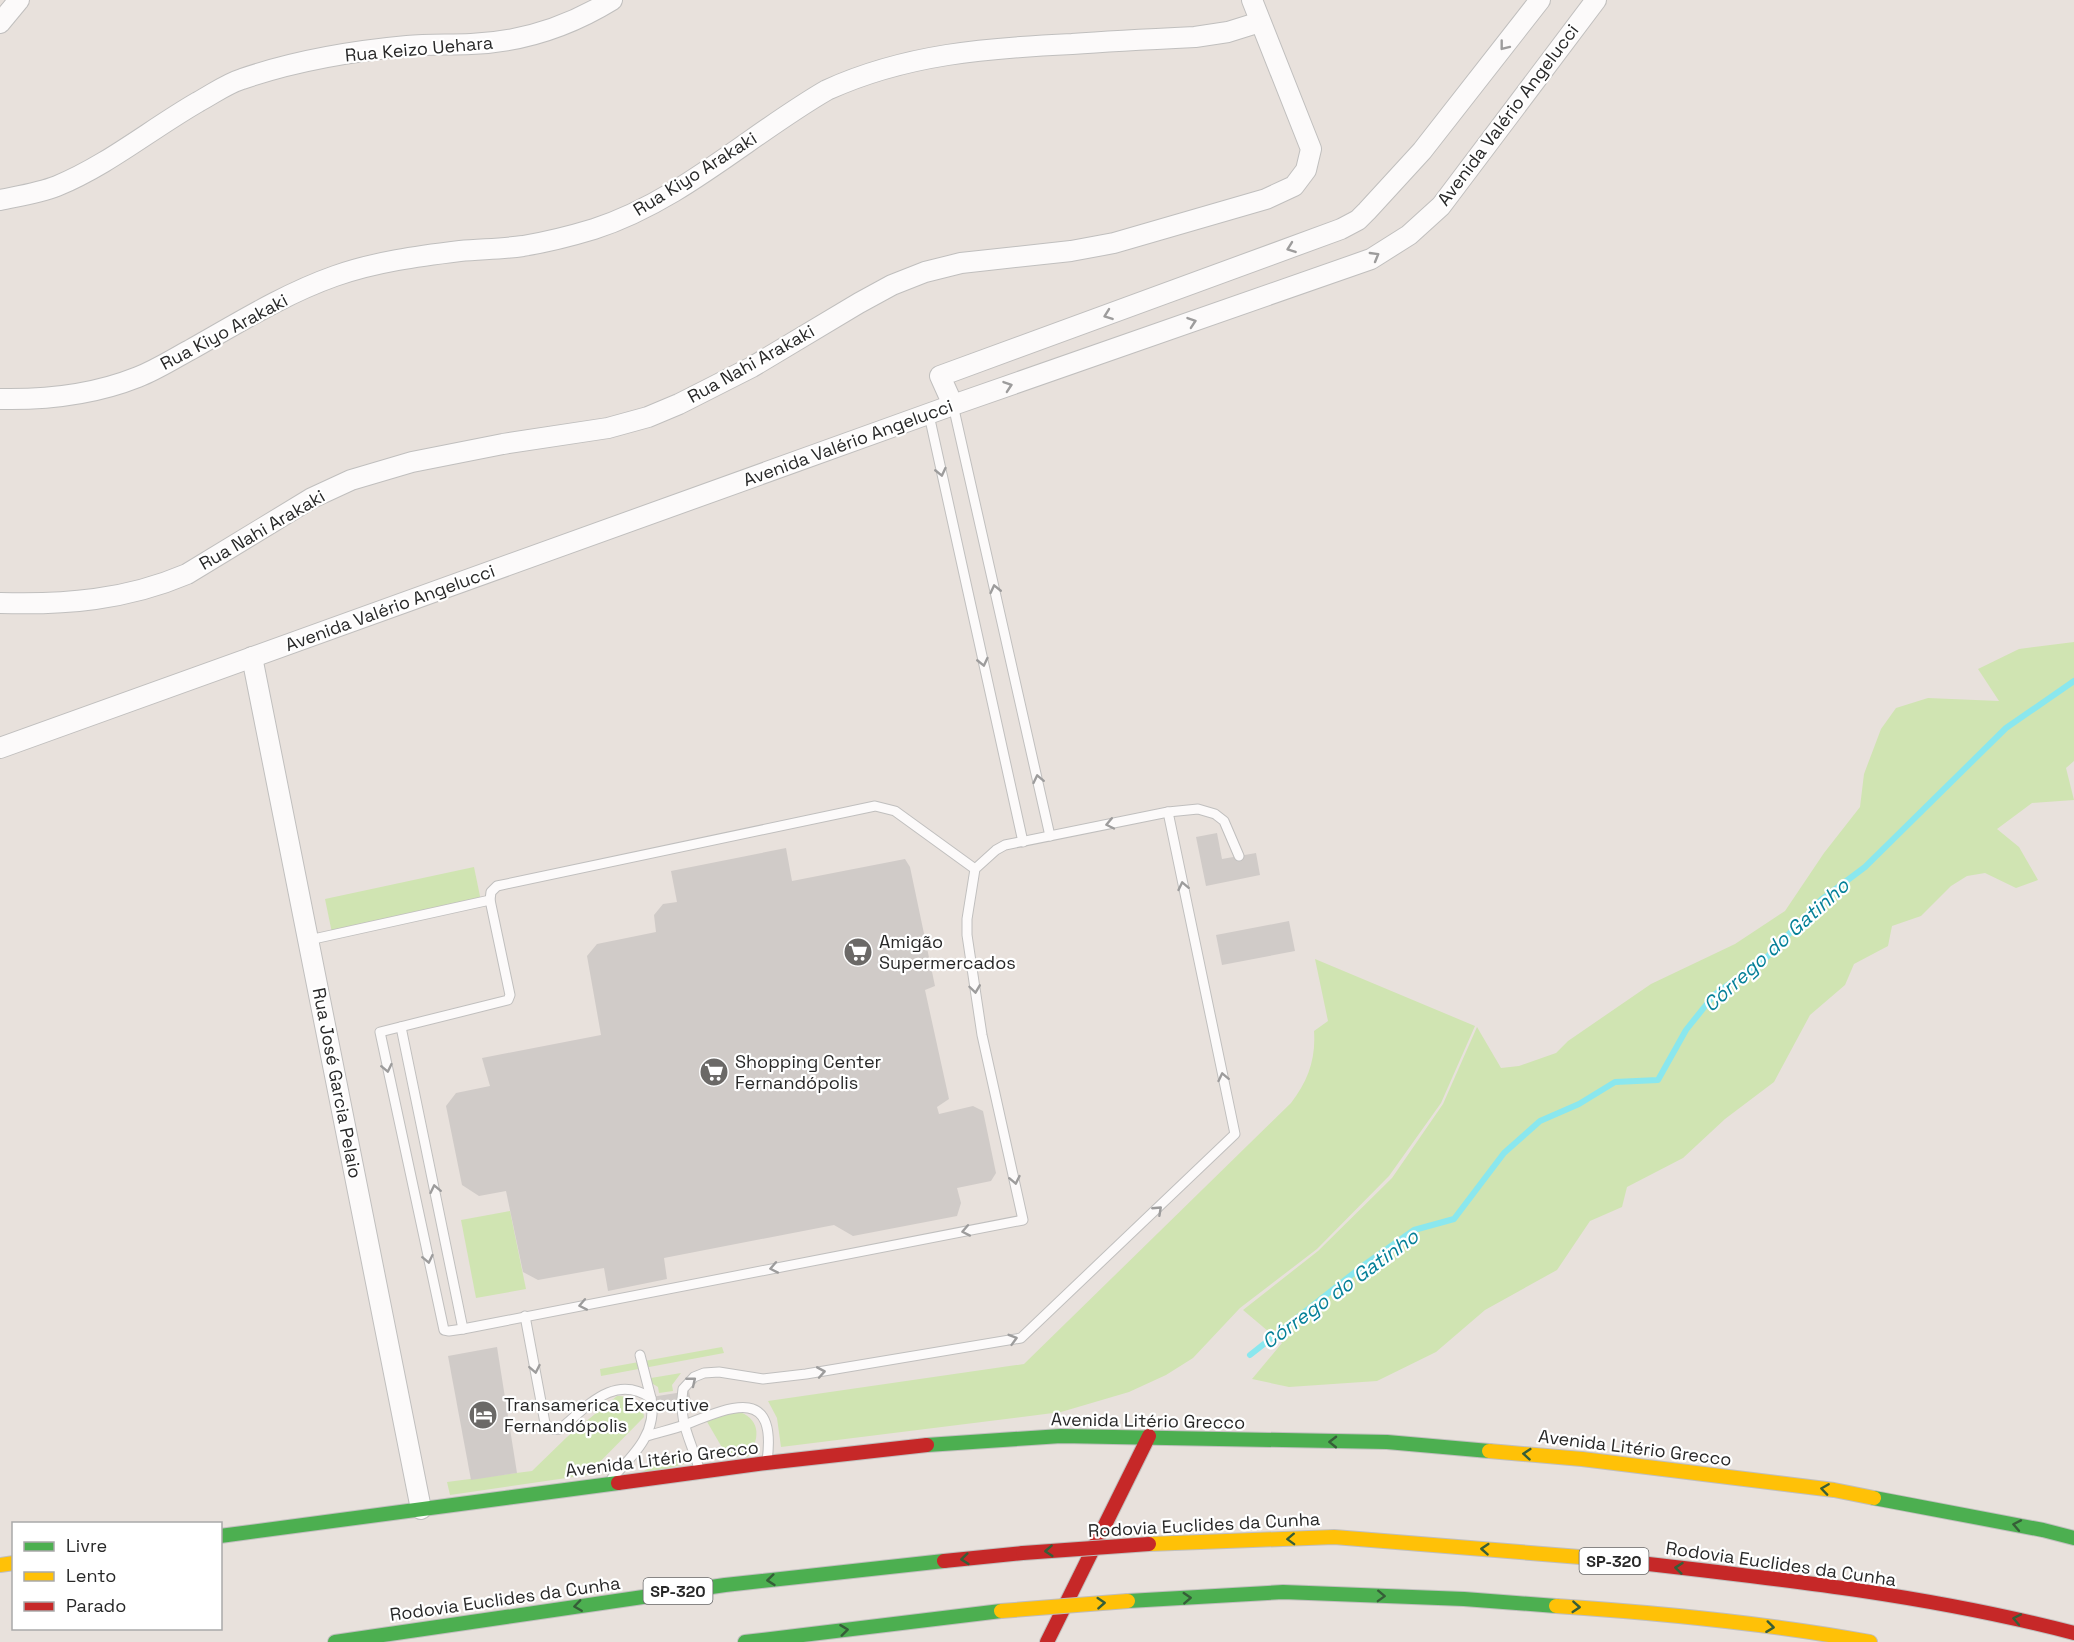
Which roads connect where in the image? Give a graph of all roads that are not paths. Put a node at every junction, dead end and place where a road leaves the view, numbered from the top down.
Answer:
1 (19, 0) edge
2 (612, 0) edge
3 (1252, 0) edge
4 (1540, 0) edge
5 (1596, 0) edge
6 (1260, 22) junction
7 (0, 23) edge
8 (0, 200) edge
9 (0, 399) edge
10 (953, 405) junction
11 (929, 415) junction
12 (0, 603) edge
13 (252, 657) junction
14 (0, 748) edge
15 (1168, 812) junction
16 (1050, 836) junction
17 (1023, 842) junction
18 (1239, 856) dead end
19 (975, 869) junction
20 (490, 900) junction
21 (309, 940) junction
22 (401, 1027) junction
23 (525, 1316) junction
24 (463, 1329) junction
25 (639, 1355) dead end
26 (651, 1398) junction
27 (684, 1425) junction
28 (647, 1436) junction
29 (1149, 1436) junction
30 (766, 1463) junction
31 (700, 1473) junction
32 (607, 1484) junction
33 (422, 1509) junction
34 (222, 1536) edge
35 (2074, 1538) edge
36 (2074, 1633) edge
37 (335, 1642) edge
38 (745, 1642) edge
39 (1047, 1642) edge
40 (1870, 1642) edge

1 - 7 street
2 - 8 street, Rua Keizo Uehara
3 - 6 street
4 -> 10 street, Avenida Valério Angelucci
10 -> 5 street, Avenida Valério Angelucci
6 - 9 street, Rua Kiyo Arakaki
6 - 12 street, Rua Nahi Arakaki
10 - 11 street, Avenida Valério Angelucci
16 -> 10 lane
11 - 13 street, Avenida Valério Angelucci
11 -> 17 lane
13 - 14 street, Avenida Valério Angelucci
13 - 21 street, Rua José Garcia Pelaio
15 -> 16 lane
15 - 18 lane
27 -> 15 lane
16 - 17 lane
17 - 19 lane
19 - 20 lane
19 -> 23 lane
20 - 21 lane
20 - 22 lane
21 - 33 street, Rua José Garcia Pelaio
24 -> 22 lane
22 -> 24 lane
23 - 24 lane
23 -> 26 lane
25 - 26 lane
26 - 28 lane
27 - 28 lane
27 - 30 lane
27 - 31 lane
28 - 32 lane
29 - 30 main road, Avenida Litério Grecco
35 -> 29 main road, Avenida Litério Grecco
29 - 39 main road
30 - 31 main road, Avenida Litério Grecco
31 - 32 main road, Avenida Litério Grecco
32 - 33 main road, Avenida Litério Grecco
33 - 34 main road, Avenida Litério Grecco
36 -> 37 main road, Rodovia Euclides da Cunha / SP-320, bridge
38 -> 40 main road, bridge

